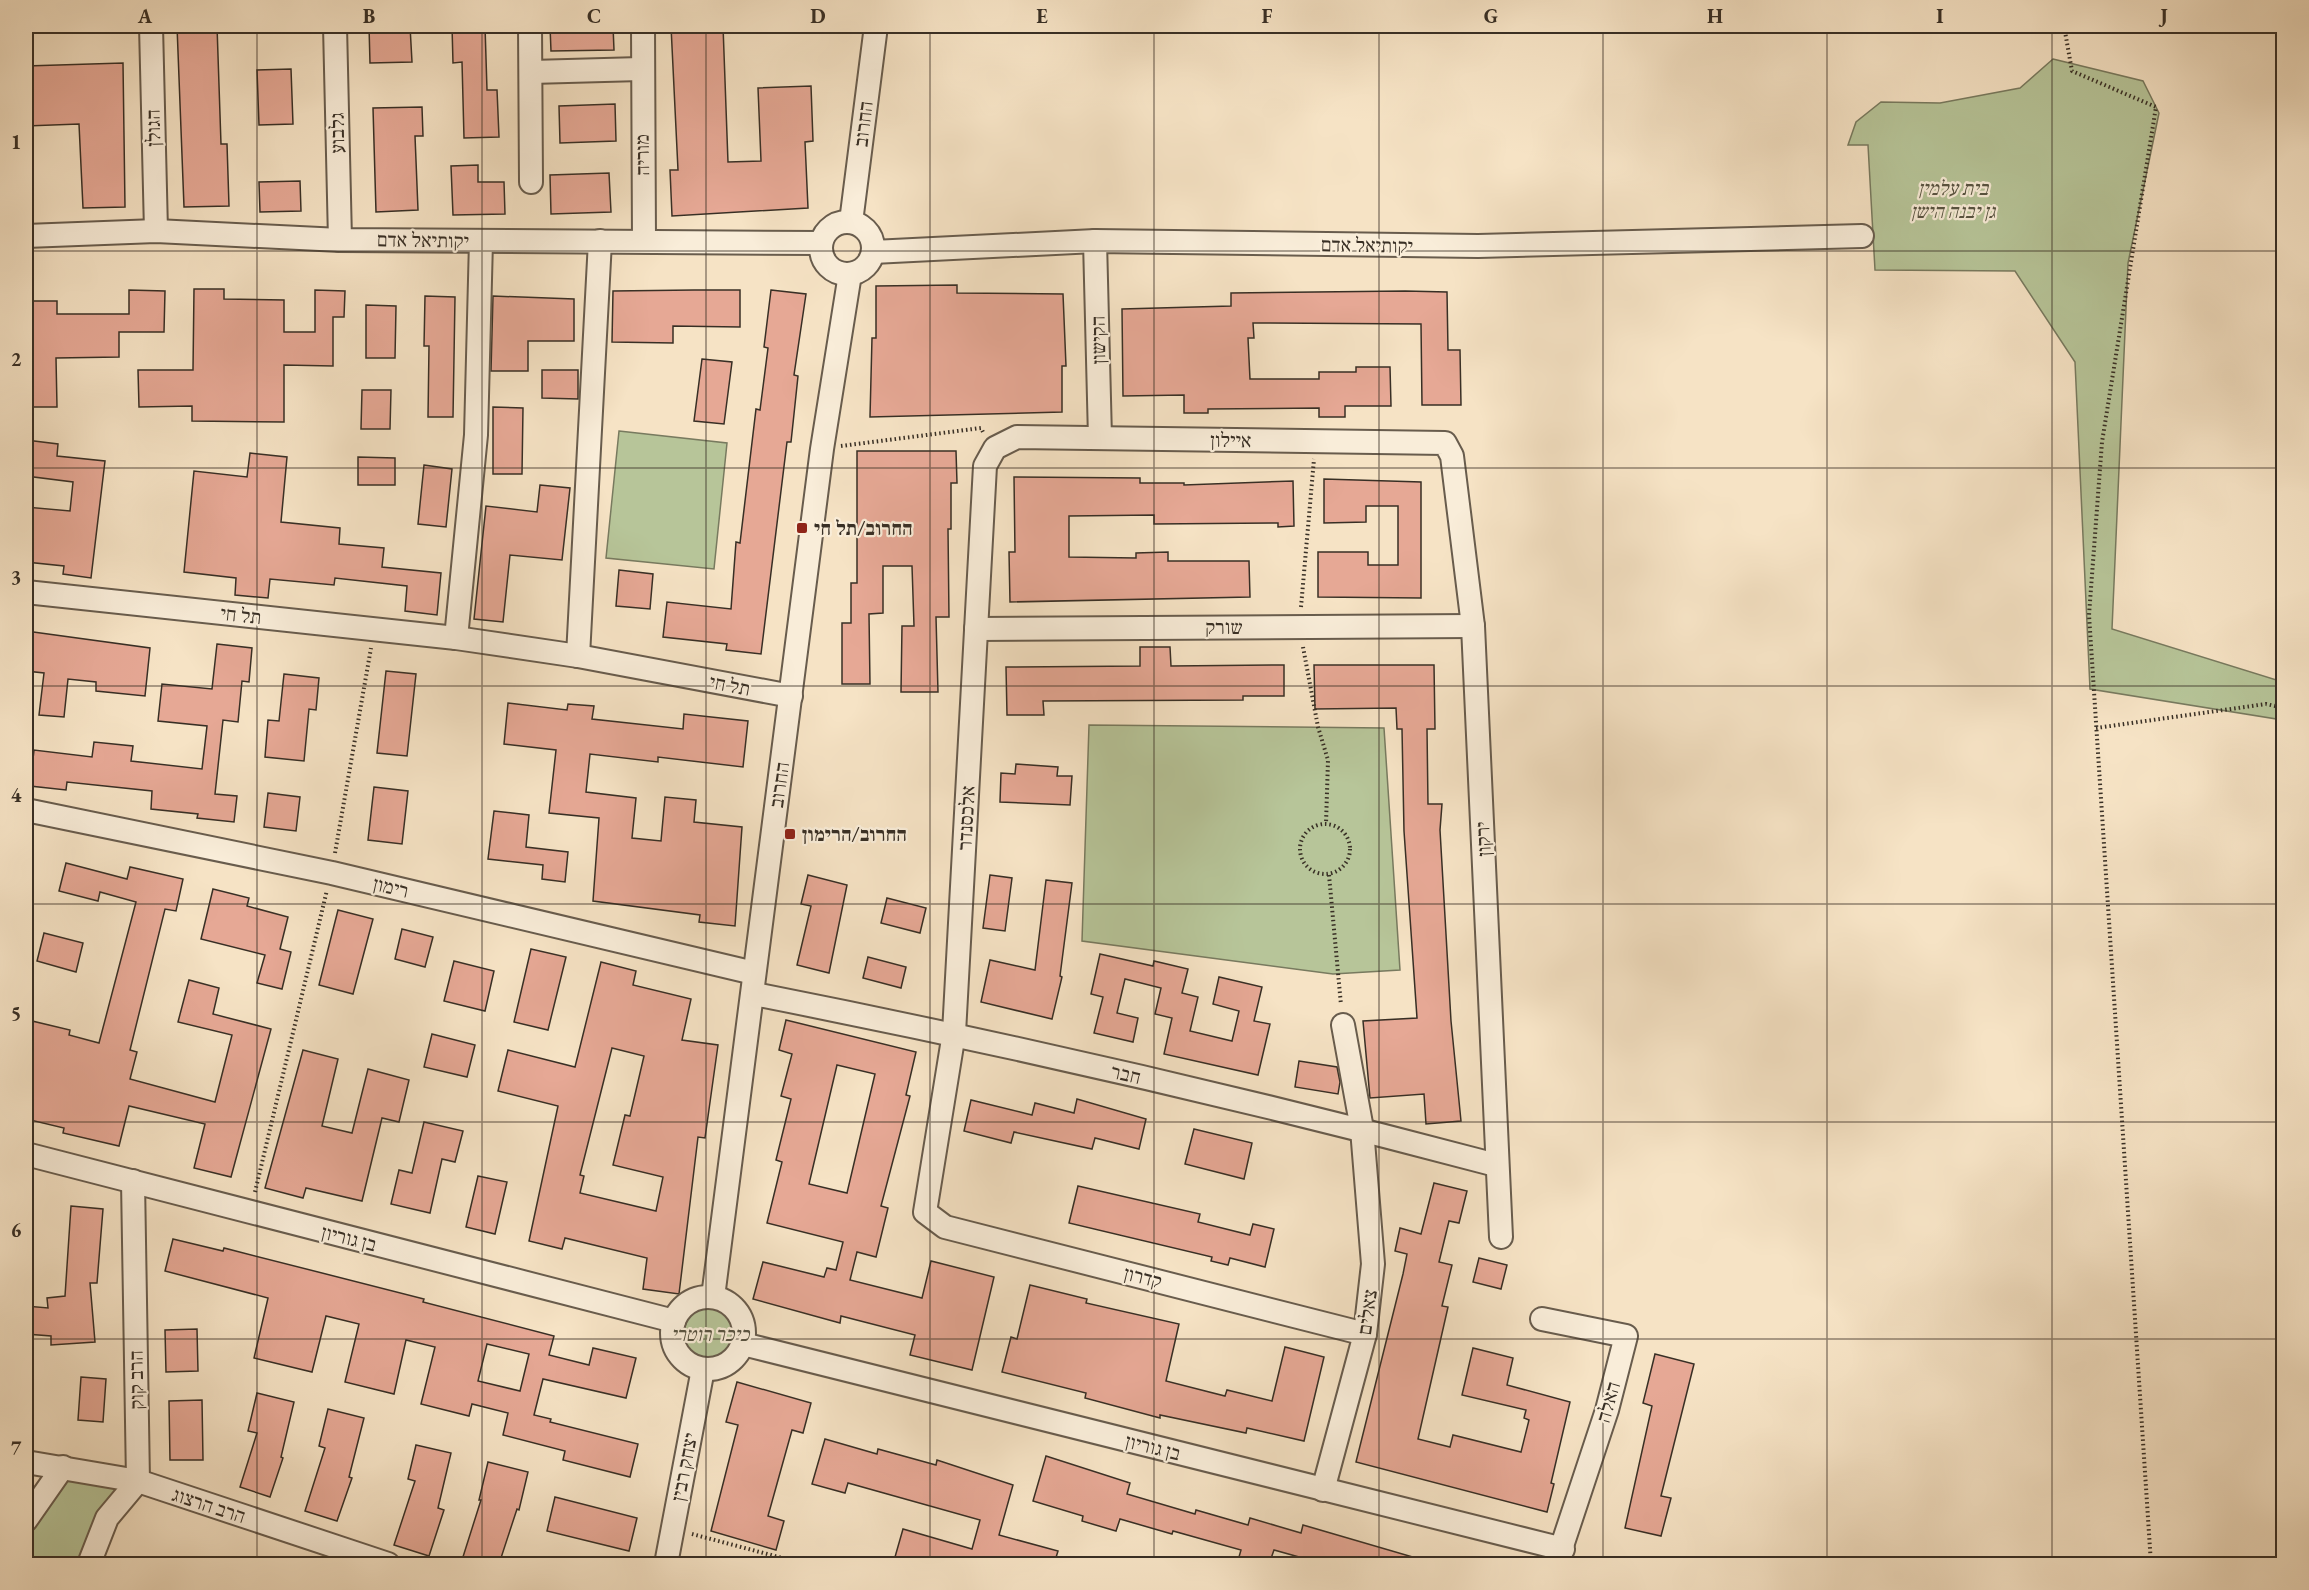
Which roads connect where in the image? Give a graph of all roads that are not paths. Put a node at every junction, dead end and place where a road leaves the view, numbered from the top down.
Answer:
1 (151, 26) edge
2 (335, 26) edge
3 (531, 26) edge
4 (643, 26) edge
5 (876, 26) edge
6 (641, 69) junction
7 (531, 72) junction
8 (531, 182) dead end
9 (851, 222) junction
10 (156, 231) junction
11 (26, 236) edge
12 (1862, 236) dead end
13 (340, 240) junction
14 (481, 241) junction
15 (600, 241) junction
16 (644, 241) junction
17 (1095, 241) junction
18 (821, 243) junction
19 (873, 252) junction
20 (850, 274) junction
21 (1100, 438) junction
22 (1445, 443) joint
23 (995, 448) joint
24 (26, 592) edge
25 (1473, 626) junction
26 (976, 629) junction
27 (456, 638) junction
28 (578, 657) junction
29 (792, 696) junction
30 (26, 810) edge
31 (754, 984) junction
32 (1343, 1025) road end
33 (954, 1033) junction
34 (1362, 1129) junction
35 (26, 1154) edge
36 (1496, 1165) junction
37 (133, 1181) junction
38 (925, 1212) joint
39 (1501, 1237) dead end
40 (713, 1297) junction
41 (1542, 1319) dead end
42 (674, 1321) junction
43 (1365, 1334) junction
44 (743, 1344) junction
45 (703, 1369) junction
46 (26, 1462) edge
47 (63, 1467) junction
48 (138, 1481) junction
49 (1323, 1490) junction
50 (26, 1520) edge
51 (1559, 1557) edge
52 (89, 1564) edge
53 (388, 1564) edge
54 (666, 1564) edge

1 - 10 street, הגולן
2 - 13 street, גלבוע
3 - 7 street
4 - 6 street, מוריה
5 - 9 street, החרוב
6 - 7 street
6 - 16 street, מוריה
7 - 8 street
9 - 18 street
9 - 19 street
10 - 11 street, יקותיאל אדם
10 - 13 street, יקותיאל אדם
12 - 17 street, יקותיאל אדם
13 - 14 street, יקותיאל אדם
14 - 15 street, יקותיאל אדם
14 - 27 street
15 - 16 street, יקותיאל אדם
15 - 28 street
16 - 18 street, יקותיאל אדם
17 - 19 street, יקותיאל אדם
17 - 21 street, הקישון
18 - 20 street
19 - 20 street
20 - 29 street, החרוב
21 - 22 street, איילון
21 - 23 street, איילון
22 - 25 street, ירקון
23 - 26 street, אלכסנדר
24 - 27 street, תל חי
25 - 26 street, שורק
25 - 36 street, ירקון
26 - 33 street, אלכסנדר
27 - 28 street, תל חי
28 - 29 street, תל חי
29 - 31 street, החרוב
30 - 31 street, רימון
31 - 33 street, חבר
31 - 40 street, החרוב
32 - 34 street, צאלים
33 - 34 street, חבר
33 - 38 street, אלכסנדר
34 - 36 street, חבר
34 - 43 street, צאלים
35 - 37 street, בן גוריון
36 - 39 street, ירקון
37 - 42 street, בן גוריון
37 - 48 street, הרב קוק
38 - 43 street, קדרון
40 - 42 street
40 - 44 street
41 - 51 street, האלה
42 - 45 street
43 - 49 street, צאלים
44 - 45 street
44 - 49 street, בן גוריון
45 - 54 street, יצחק רבין
46 - 47 street, הרב הרצוג
47 - 48 street, הרב הרצוג
47 - 50 street
48 - 52 street
48 - 53 street, הרב הרצוג
49 - 51 street, בן גוריון

